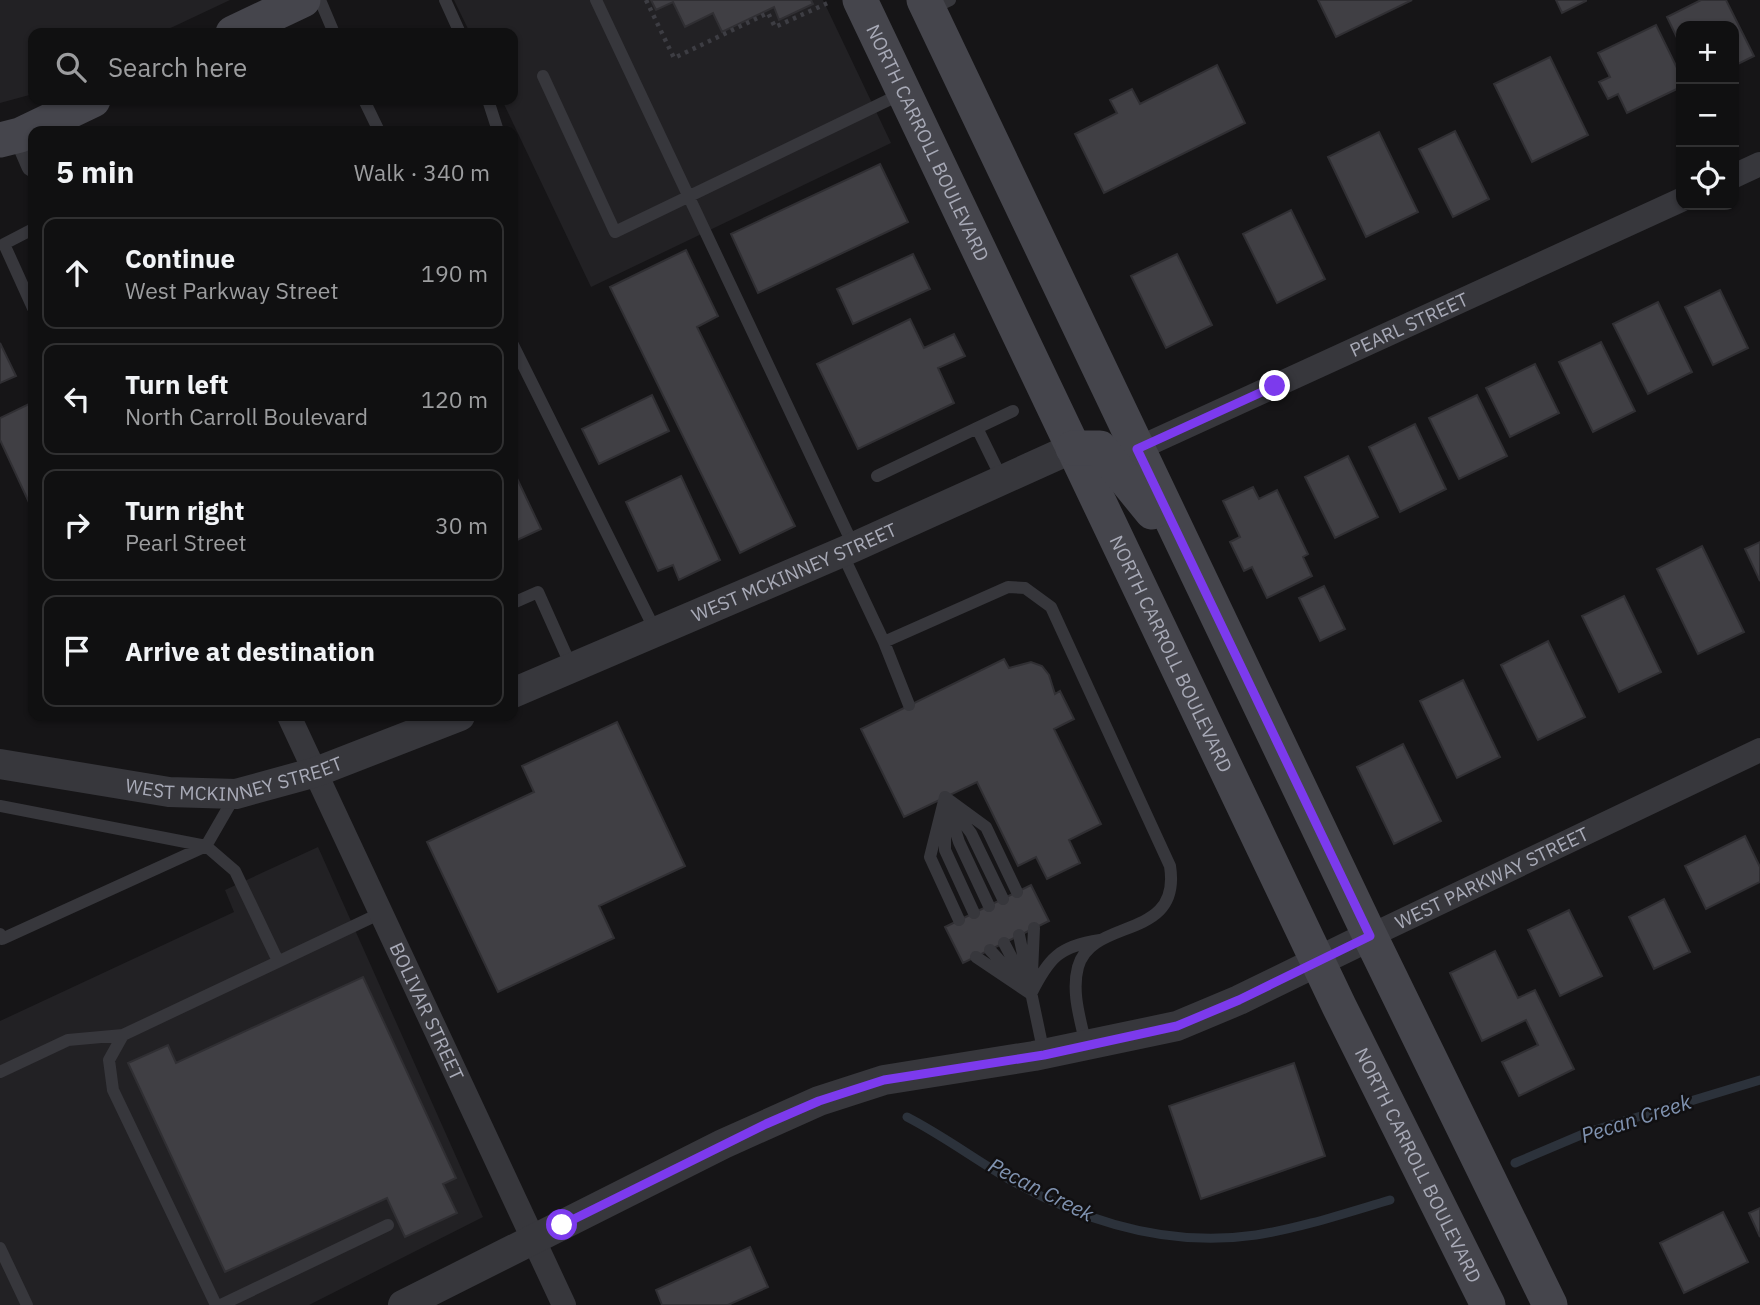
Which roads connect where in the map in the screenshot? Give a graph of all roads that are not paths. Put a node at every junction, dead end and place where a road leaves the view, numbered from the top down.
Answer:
1 (303, 0) edge
2 (320, 0) edge
3 (445, 0) edge
4 (596, 0) edge
5 (860, 0) edge
6 (934, 3) edge
7 (244, 28) edge
8 (332, 28) edge
9 (458, 28) edge
10 (542, 76) dead end
11 (904, 93) junction
12 (85, 105) edge
13 (367, 105) edge
14 (490, 105) edge
15 (52, 126) edge
16 (377, 126) edge
17 (496, 126) edge
18 (1760, 164) edge
19 (1739, 174) edge
20 (687, 196) junction
21 (1676, 202) edge
22 (28, 232) edge
23 (28, 297) edge
24 (518, 355) edge
25 (1013, 411) dead end
26 (977, 428) junction
27 (1073, 448) junction
28 (1137, 449) junction
29 (877, 476) dead end
30 (1002, 479) junction
31 (848, 550) junction
32 (1188, 556) junction
33 (518, 601) edge
34 (656, 632) junction
35 (884, 642) junction
36 (572, 668) junction
37 (518, 691) edge
38 (909, 705) dead end
39 (291, 721) edge
40 (447, 721) edge
41 (1760, 750) edge
42 (0, 764) edge
43 (316, 772) junction
44 (236, 794) junction
45 (945, 797) junction
46 (0, 806) edge
47 (206, 846) junction
48 (1017, 892) dead end
49 (1003, 899) dead end
50 (989, 905) dead end
51 (381, 913) junction
52 (974, 913) dead end
53 (959, 920) dead end
54 (1034, 928) dead end
55 (0, 934) edge
56 (1019, 935) dead end
57 (1370, 936) junction
58 (1104, 940) junction
59 (1004, 943) dead end
60 (990, 950) dead end
61 (976, 957) dead end
62 (278, 961) junction
63 (1319, 961) junction
64 (1031, 994) junction
65 (123, 1035) junction
66 (1086, 1046) junction
67 (1044, 1055) junction
68 (0, 1072) edge
69 (388, 1225) dead end
70 (534, 1239) junction
71 (0, 1248) edge
72 (27, 1305) edge
73 (218, 1305) edge
74 (402, 1305) edge
75 (564, 1305) edge
76 (1488, 1305) edge
77 (1550, 1305) edge

1 - 7 main road
2 - 8 lane
3 - 9 lane
4 - 20 lane
5 - 11 main road, NORTH CARROLL BOULEVARD
6 - 28 main road
10 - 20 lane
11 - 20 lane
11 - 27 main road, NORTH CARROLL BOULEVARD
12 - 15 main road
13 - 16 lane
14 - 17 lane
18 - 19 street
20 - 31 lane
21 - 28 street, PEARL STREET
22 - 23 lane
24 - 34 lane
25 - 26 lane
26 - 29 lane
26 - 30 lane
27 - 30 street, WEST MCKINNEY STREET
27 - 32 main road
27 - 63 main road, NORTH CARROLL BOULEVARD
28 - 32 main road
30 - 31 street, WEST MCKINNEY STREET
31 - 34 street, WEST MCKINNEY STREET
31 - 35 lane
32 - 57 main road
33 - 36 lane
34 - 36 street, WEST MCKINNEY STREET
35 - 38 lane
35 - 58 lane
36 - 37 street, WEST MCKINNEY STREET
39 - 43 street, BOLIVAR STREET
40 - 43 street, WEST MCKINNEY STREET
41 - 57 street, WEST PARKWAY STREET
42 - 44 street, WEST MCKINNEY STREET
43 - 44 street, WEST MCKINNEY STREET
43 - 51 street, BOLIVAR STREET
44 - 47 lane
45 - 48 lane
45 - 49 lane
45 - 50 lane
45 - 52 lane
45 - 53 lane
46 - 47 lane
47 - 55 lane
47 - 62 lane
51 - 62 lane
51 - 70 street, BOLIVAR STREET
54 - 64 lane
56 - 64 lane
57 - 63 street, WEST PARKWAY STREET
57 - 77 main road
58 - 64 lane
58 - 66 lane
59 - 64 lane
60 - 64 lane
61 - 64 lane
62 - 65 lane
63 - 66 street, WEST PARKWAY STREET
63 - 76 main road, NORTH CARROLL BOULEVARD
64 - 67 lane
65 - 68 lane
65 - 73 lane
66 - 67 street, WEST PARKWAY STREET
67 - 70 street, WEST PARKWAY STREET
69 - 73 lane
70 - 74 street, WEST PARKWAY STREET
70 - 75 street, BOLIVAR STREET
71 - 72 lane

